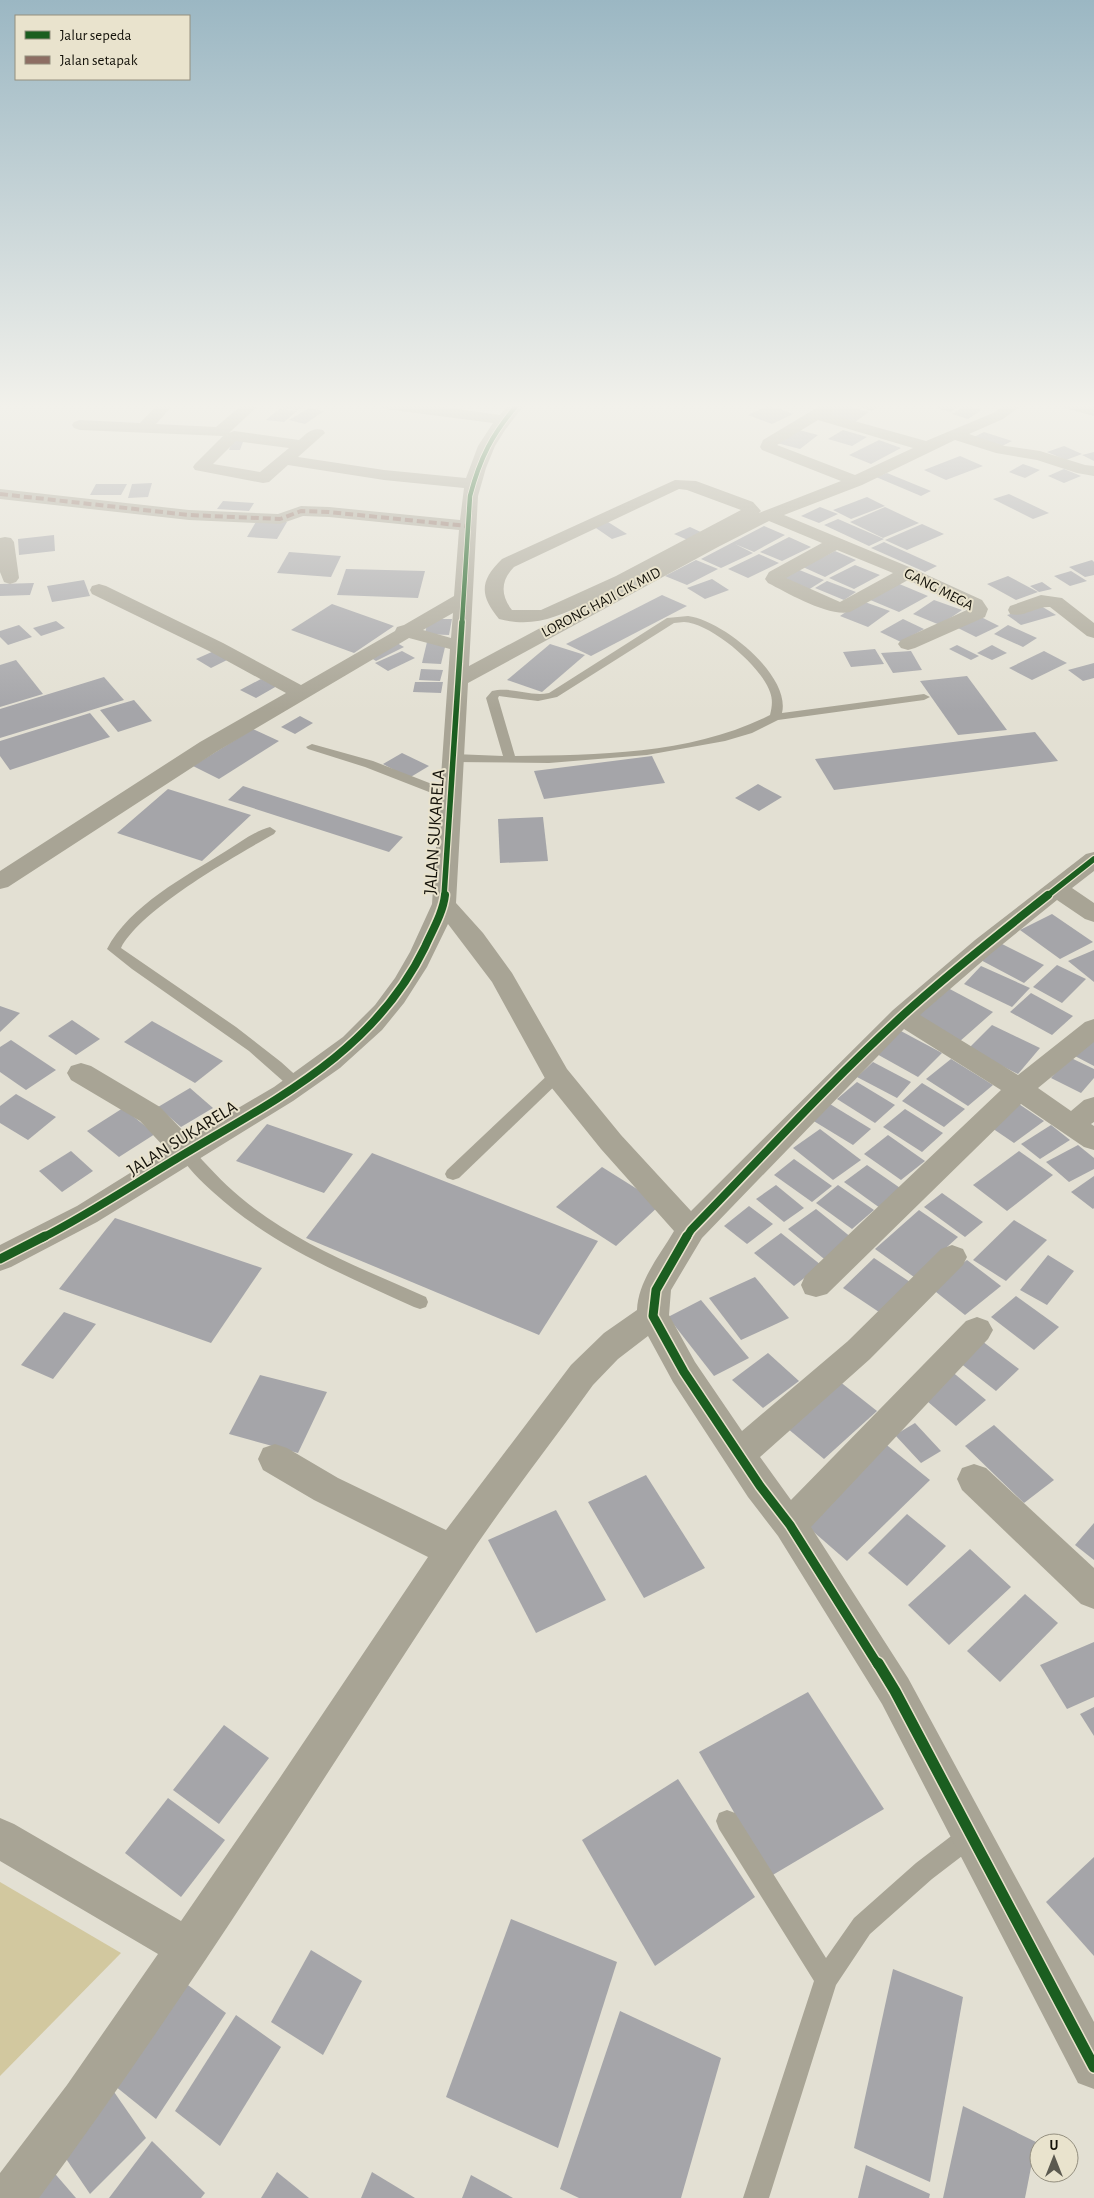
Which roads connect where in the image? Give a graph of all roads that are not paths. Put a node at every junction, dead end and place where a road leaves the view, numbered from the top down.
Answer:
1 (127, 507) edge
2 (469, 507) edge
3 (628, 507) edge
4 (748, 507) edge
5 (790, 507) edge
6 (768, 515) junction
7 (467, 526) junction
8 (5, 542) dead end
9 (836, 543) junction
10 (908, 573) junction
11 (12, 578) edge
12 (494, 581) junction
13 (99, 590) dead end
14 (463, 590) junction
15 (1017, 610) dead end
16 (404, 631) junction
17 (1094, 632) edge
18 (908, 644) dead end
19 (460, 646) junction
20 (460, 679) junction
21 (300, 693) junction
22 (924, 697) dead end
23 (775, 717) junction
24 (312, 747) dead end
25 (454, 758) junction
26 (510, 760) junction
27 (451, 796) junction
28 (270, 831) dead end
29 (1094, 859) edge
30 (0, 882) edge
31 (1056, 889) junction
32 (444, 904) junction
33 (1094, 914) edge
34 (902, 1016) junction
35 (1094, 1028) edge
36 (81, 1073) dead end
37 (557, 1075) junction
38 (296, 1085) junction
39 (1019, 1089) junction
40 (1094, 1107) edge
41 (1083, 1132) edge
42 (186, 1152) junction
43 (452, 1174) dead end
44 (691, 1230) junction
45 (952, 1257) dead end
46 (0, 1259) edge
47 (816, 1285) dead end
48 (420, 1302) dead end
49 (654, 1316) junction
50 (977, 1330) dead end
51 (739, 1454) junction
52 (275, 1459) dead end
53 (974, 1479) dead end
54 (790, 1525) junction
55 (452, 1551) junction
56 (1094, 1592) edge
57 (727, 1821) dead end
58 (971, 1834) junction
59 (0, 1838) edge
60 (187, 1948) junction
61 (826, 1979) junction
62 (1094, 2066) edge
63 (10, 2198) edge
64 (756, 2198) edge

1 - 7 street
2 - 7 street, JALAN SUKARELA
3 - 12 street
4 - 12 street
5 - 6 street, LORONG HAJI CIK MID
6 - 9 street, GANG MEGA
6 - 20 street, LORONG HAJI CIK MID
7 - 14 street, JALAN SUKARELA
8 - 11 street
9 - 10 street, GANG MEGA
9 - 10 street
10 - 18 street, GANG MEGA
12 - 14 street
13 - 21 street
14 - 16 street
14 - 19 street, JALAN SUKARELA
15 - 17 street
16 - 19 street
16 - 21 street
19 - 20 street, JALAN SUKARELA
20 - 25 street, JALAN SUKARELA
21 - 30 street
22 - 23 lane
23 - 26 lane
23 - 26 lane
24 - 27 lane
25 - 26 lane
25 - 27 street, JALAN SUKARELA
27 - 32 street, JALAN SUKARELA
28 - 38 lane
29 - 31 street
31 - 33 street
31 - 34 street
32 - 37 street
32 - 38 street, JALAN SUKARELA
34 - 39 street
34 - 44 street
35 - 39 street
36 - 42 street
37 - 43 lane
37 - 44 street
38 - 42 street, JALAN SUKARELA
39 - 41 street
39 - 47 street
40 - 41 street
42 - 46 street, JALAN SUKARELA
42 - 48 lane
44 - 49 street
45 - 51 street
49 - 51 street
49 - 55 street
50 - 54 street
51 - 54 street
52 - 55 street
53 - 56 street
54 - 58 street
55 - 60 street
57 - 61 lane
58 - 61 lane
58 - 62 street
59 - 60 street
60 - 63 street
61 - 64 lane

